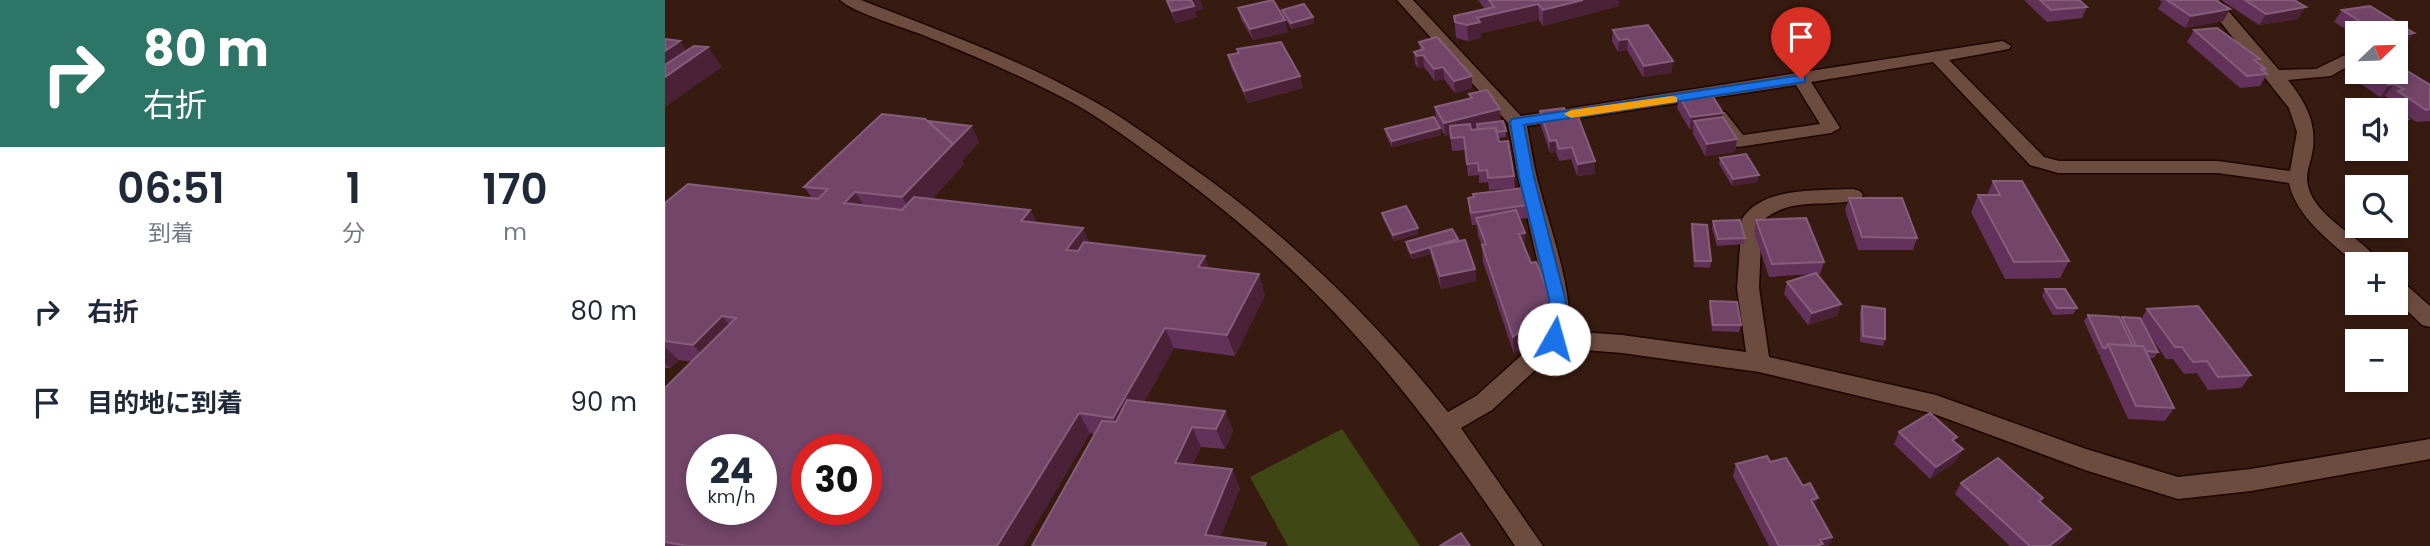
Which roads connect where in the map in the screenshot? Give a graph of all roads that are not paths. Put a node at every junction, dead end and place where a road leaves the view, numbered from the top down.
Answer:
1 (848, 0) edge
2 (1405, 0) edge
3 (2211, 0) edge
4 (2003, 46) dead end
5 (1936, 56) junction
6 (2345, 63) edge
7 (2277, 75) junction
8 (1801, 79) junction
9 (1704, 95) junction
10 (1517, 122) junction
11 (2297, 178) junction
12 (1853, 195) edge
13 (2357, 252) edge
14 (2408, 299) edge
15 (2430, 319) edge
16 (1554, 339) junction
17 (1759, 363) junction
18 (1444, 426) junction
19 (2430, 449) edge
20 (1530, 546) edge

1 - 18 street
2 - 10 street
3 - 7 street
4 - 5 street
5 - 8 street
5 - 11 street
6 - 7 street
7 - 11 street
8 - 9 street
8 - 9 street
9 - 10 street
10 - 16 street
11 - 13 street
12 - 17 street
14 - 15 street
16 - 17 street
16 - 18 street
17 - 19 street
18 - 20 street

